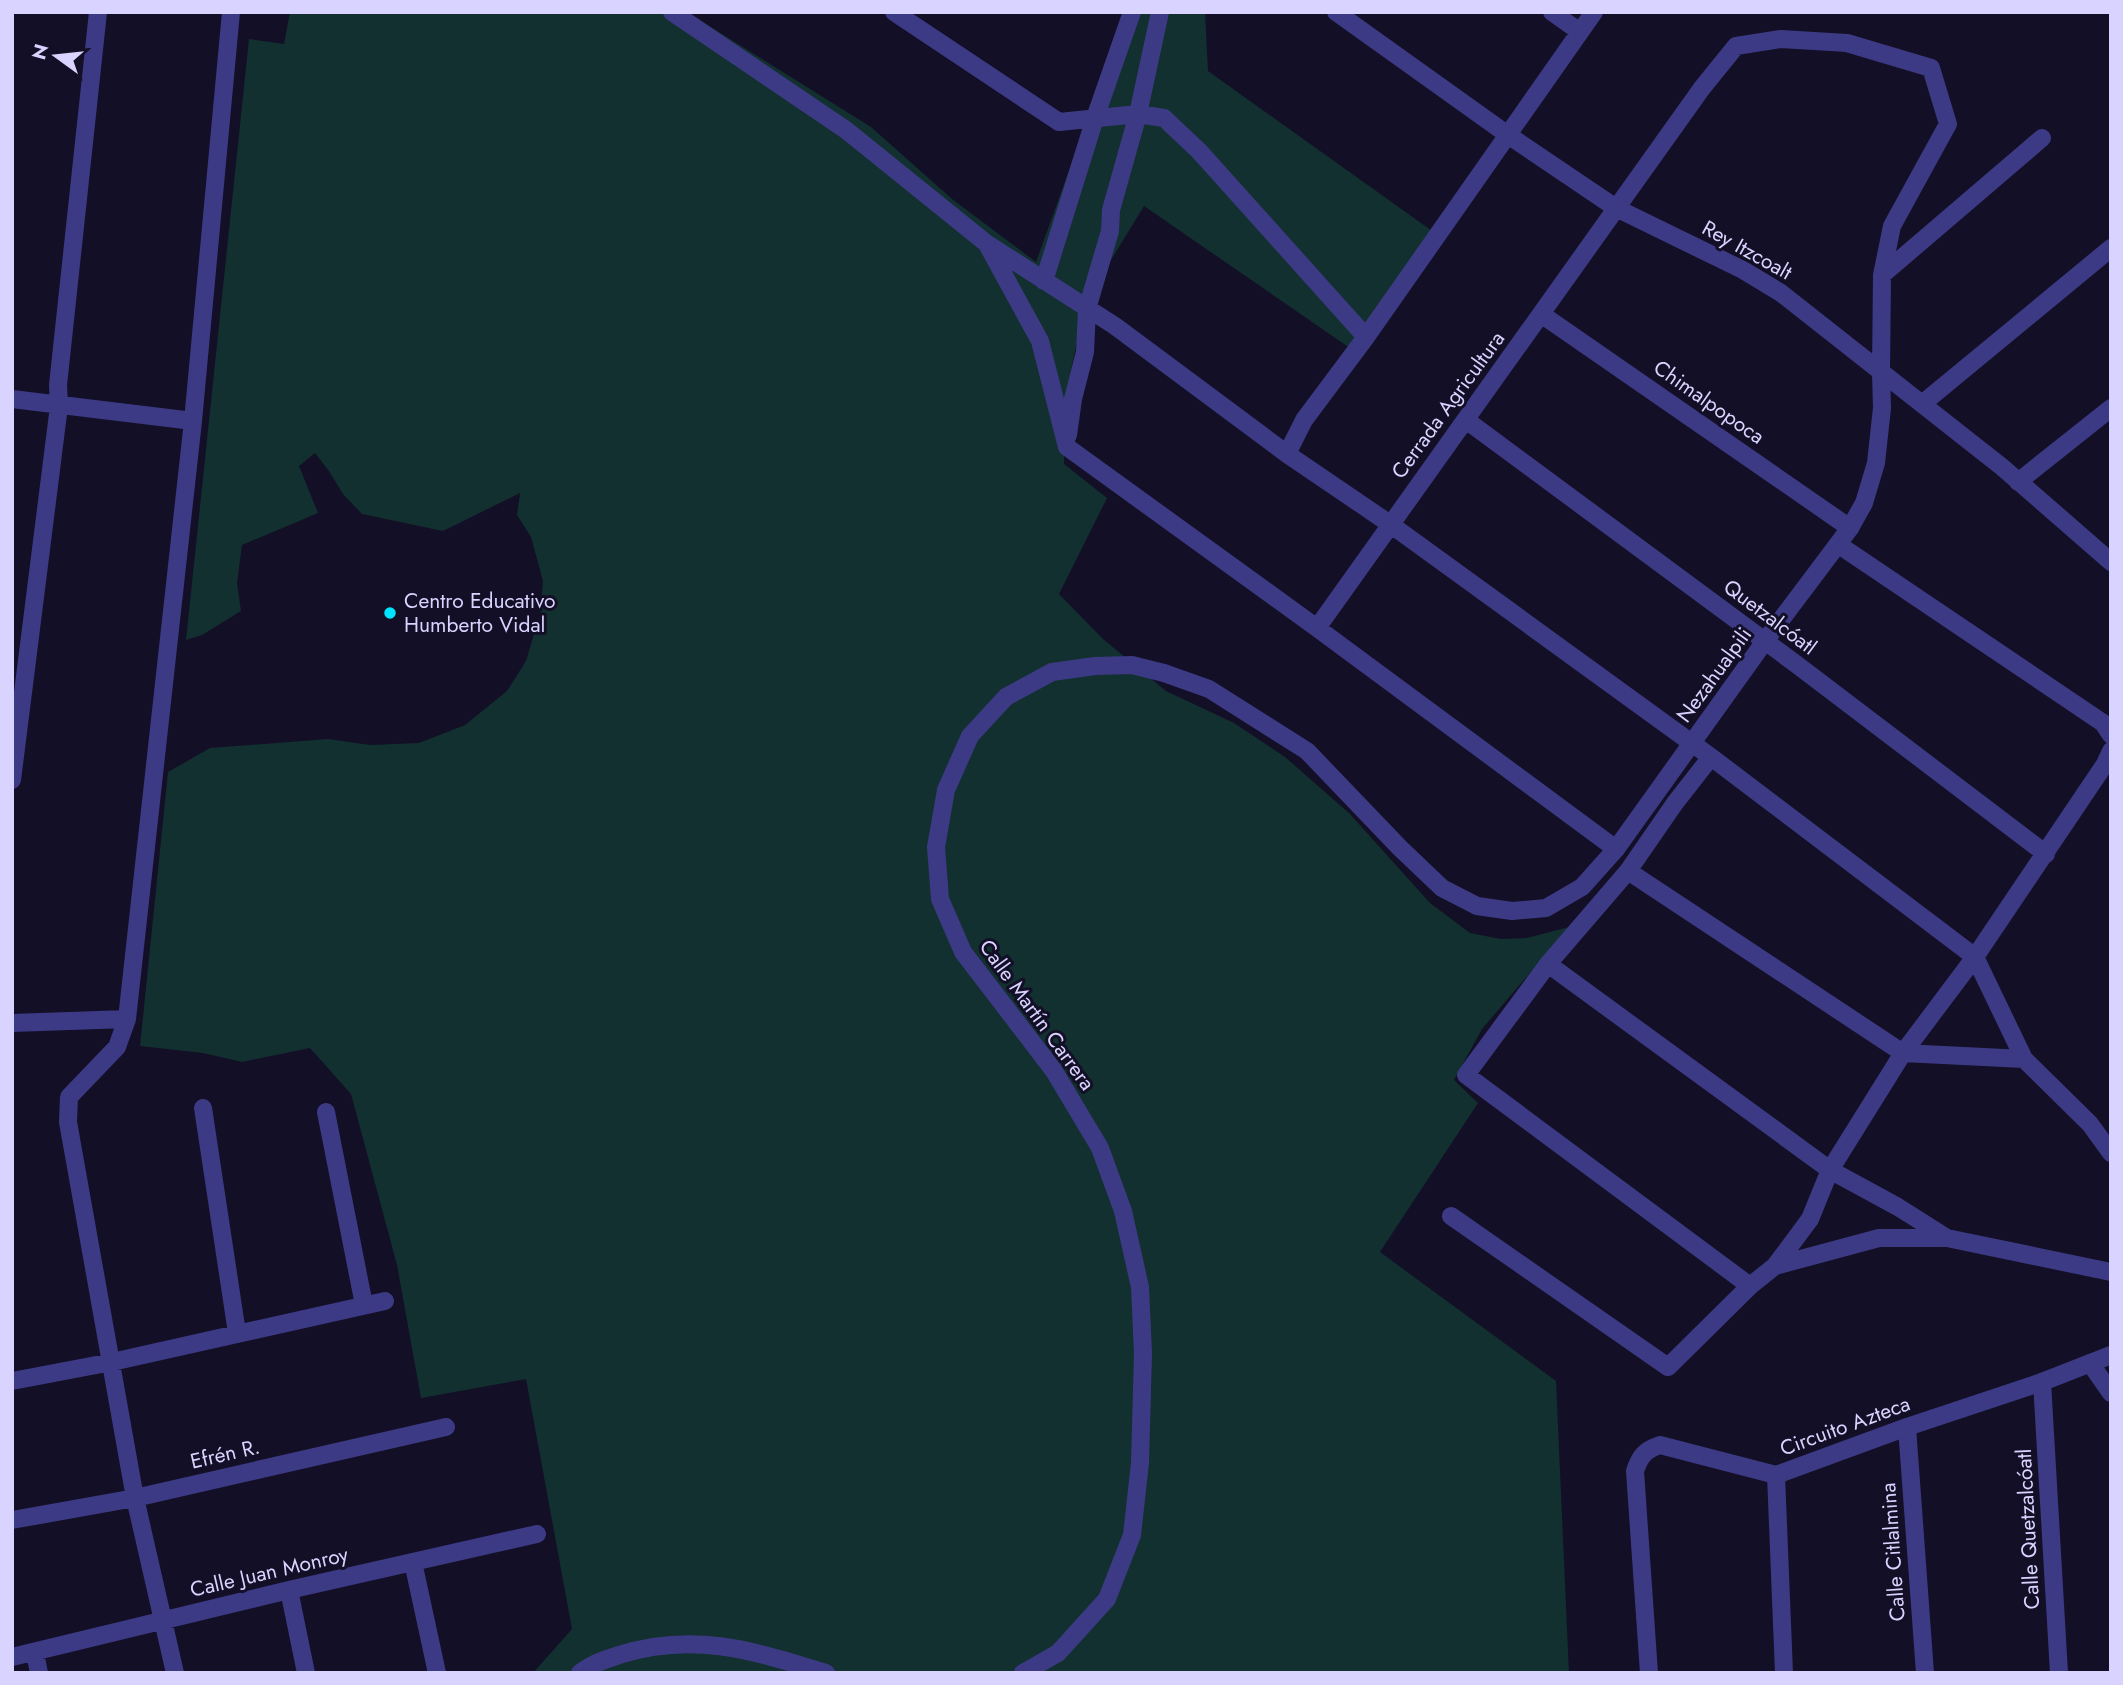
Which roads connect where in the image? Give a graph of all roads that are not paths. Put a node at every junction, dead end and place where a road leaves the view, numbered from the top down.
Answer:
1 (98, 12) edge
2 (231, 12) edge
3 (672, 12) edge
4 (894, 12) edge
5 (1132, 12) edge
6 (1160, 12) edge
7 (1336, 12) edge
8 (1552, 12) edge
9 (1594, 12) edge
10 (1580, 32) junction
11 (1138, 114) junction
12 (1095, 118) junction
13 (1508, 135) junction
14 (2042, 138) dead end
15 (1616, 208) junction
16 (986, 243) junction
17 (2111, 248) edge
18 (1882, 275) junction
19 (1044, 281) junction
20 (1087, 310) junction
21 (1541, 314) junction
22 (1366, 337) junction
23 (1881, 372) junction
24 (12, 399) edge
25 (1922, 404) junction
26 (59, 406) junction
27 (2111, 408) edge
28 (1466, 419) junction
29 (193, 421) junction
30 (1067, 447) junction
31 (1287, 454) junction
32 (2018, 482) junction
33 (1390, 524) junction
34 (1850, 528) junction
35 (1839, 545) junction
36 (2109, 557) edge
37 (1317, 628) junction
38 (1765, 641) junction
39 (2111, 734) edge
40 (1692, 744) junction
41 (2111, 751) edge
42 (1711, 757) junction
43 (12, 780) edge
44 (1616, 849) junction
45 (2046, 853) junction
46 (1628, 871) junction
47 (1975, 957) junction
48 (1548, 964) junction
49 (127, 1019) junction
50 (12, 1023) edge
51 (1903, 1054) junction
52 (2024, 1059) junction
53 (203, 1108) dead end
54 (326, 1112) dead end
55 (2111, 1153) edge
56 (1830, 1170) junction
57 (1451, 1216) dead end
58 (1947, 1238) junction
59 (1775, 1266) junction
60 (2111, 1272) edge
61 (1750, 1286) junction
62 (385, 1301) dead end
63 (364, 1305) junction
64 (237, 1333) junction
65 (2111, 1355) edge
66 (111, 1362) junction
67 (2090, 1363) junction
68 (12, 1381) edge
69 (2042, 1382) junction
70 (2111, 1393) edge
71 (446, 1427) dead end
72 (1907, 1427) junction
73 (1776, 1475) junction
74 (135, 1498) junction
75 (12, 1520) edge
76 (537, 1534) dead end
77 (413, 1562) junction
78 (289, 1590) junction
79 (163, 1622) junction
80 (35, 1653) junction
81 (12, 1657) edge
82 (39, 1673) edge
83 (175, 1673) edge
84 (306, 1673) edge
85 (437, 1673) edge
86 (580, 1673) edge
87 (825, 1673) edge
88 (1023, 1673) edge
89 (1649, 1673) edge
90 (1784, 1673) edge
91 (1925, 1673) edge
92 (2059, 1673) edge

1 - 26 street
2 - 29 street
3 - 16 street
4 - 12 street
5 - 12 street
6 - 11 street
7 - 13 street, Rey Itzcoalt
8 - 10 street
9 - 10 street
10 - 13 street
11 - 12 street
11 - 20 street
11 - 22 street
12 - 19 street
13 - 15 street, Rey Itzcoalt
13 - 22 street
14 - 18 street
15 - 18 street, Cerrada Agricultura
15 - 21 street, Cerrada Agricultura
15 - 23 street, Rey Itzcoalt
16 - 19 street
16 - 30 street
17 - 25 street
18 - 23 street, Nezahualpili
19 - 20 street
20 - 30 street
20 - 31 street
21 - 28 street, Cerrada Agricultura
21 - 34 street, Chimalpopoca
22 - 31 street
23 - 25 street, Rey Itzcoalt
23 - 34 street, Nezahualpili
24 - 26 street
25 - 32 street, Rey Itzcoalt
26 - 29 street
26 - 43 street
27 - 32 street
28 - 33 street, Cerrada Agricultura
28 - 38 street, Quetzalcóatl
29 - 49 street
30 - 37 street
31 - 33 street
32 - 36 street, Rey Itzcoalt
33 - 37 street, Cerrada Agricultura
33 - 40 street
34 - 35 street, Nezahualpili
35 - 38 street, Nezahualpili
35 - 39 street
37 - 44 street
38 - 40 street, Nezahualpili
38 - 45 street, Quetzalcóatl
40 - 42 street
40 - 44 street, Nezahualpili
41 - 45 street
42 - 46 street
42 - 47 street
44 - 88 street, Calle Martín Carrera
45 - 47 street
46 - 48 street
46 - 51 street
47 - 51 street
47 - 52 street
48 - 56 street
48 - 61 street
49 - 50 street
49 - 66 street
51 - 52 street
51 - 56 street
52 - 55 street
53 - 64 street
54 - 63 street
56 - 58 street
56 - 59 street
57 - 61 street
58 - 59 street
58 - 60 street
59 - 61 street
62 - 63 street
63 - 64 street
64 - 66 street
65 - 67 street, Circuito Azteca
66 - 68 street
66 - 74 street
67 - 69 street, Circuito Azteca
67 - 70 street
69 - 72 street, Circuito Azteca
69 - 92 street, Calle Quetzalcóatl
71 - 74 street, Efrén R.
72 - 73 street, Circuito Azteca
72 - 91 street, Calle Citlalmina
73 - 89 street, Circuito Azteca
73 - 90 street
74 - 75 street, Efrén R.
74 - 79 street
76 - 77 street, Calle Juan Monroy
77 - 78 street, Calle Juan Monroy
77 - 85 street
78 - 79 street, Calle Juan Monroy
78 - 84 street
79 - 80 street, Calle Juan Monroy
79 - 83 street
80 - 81 street, Calle Juan Monroy
80 - 82 street
86 - 87 street

